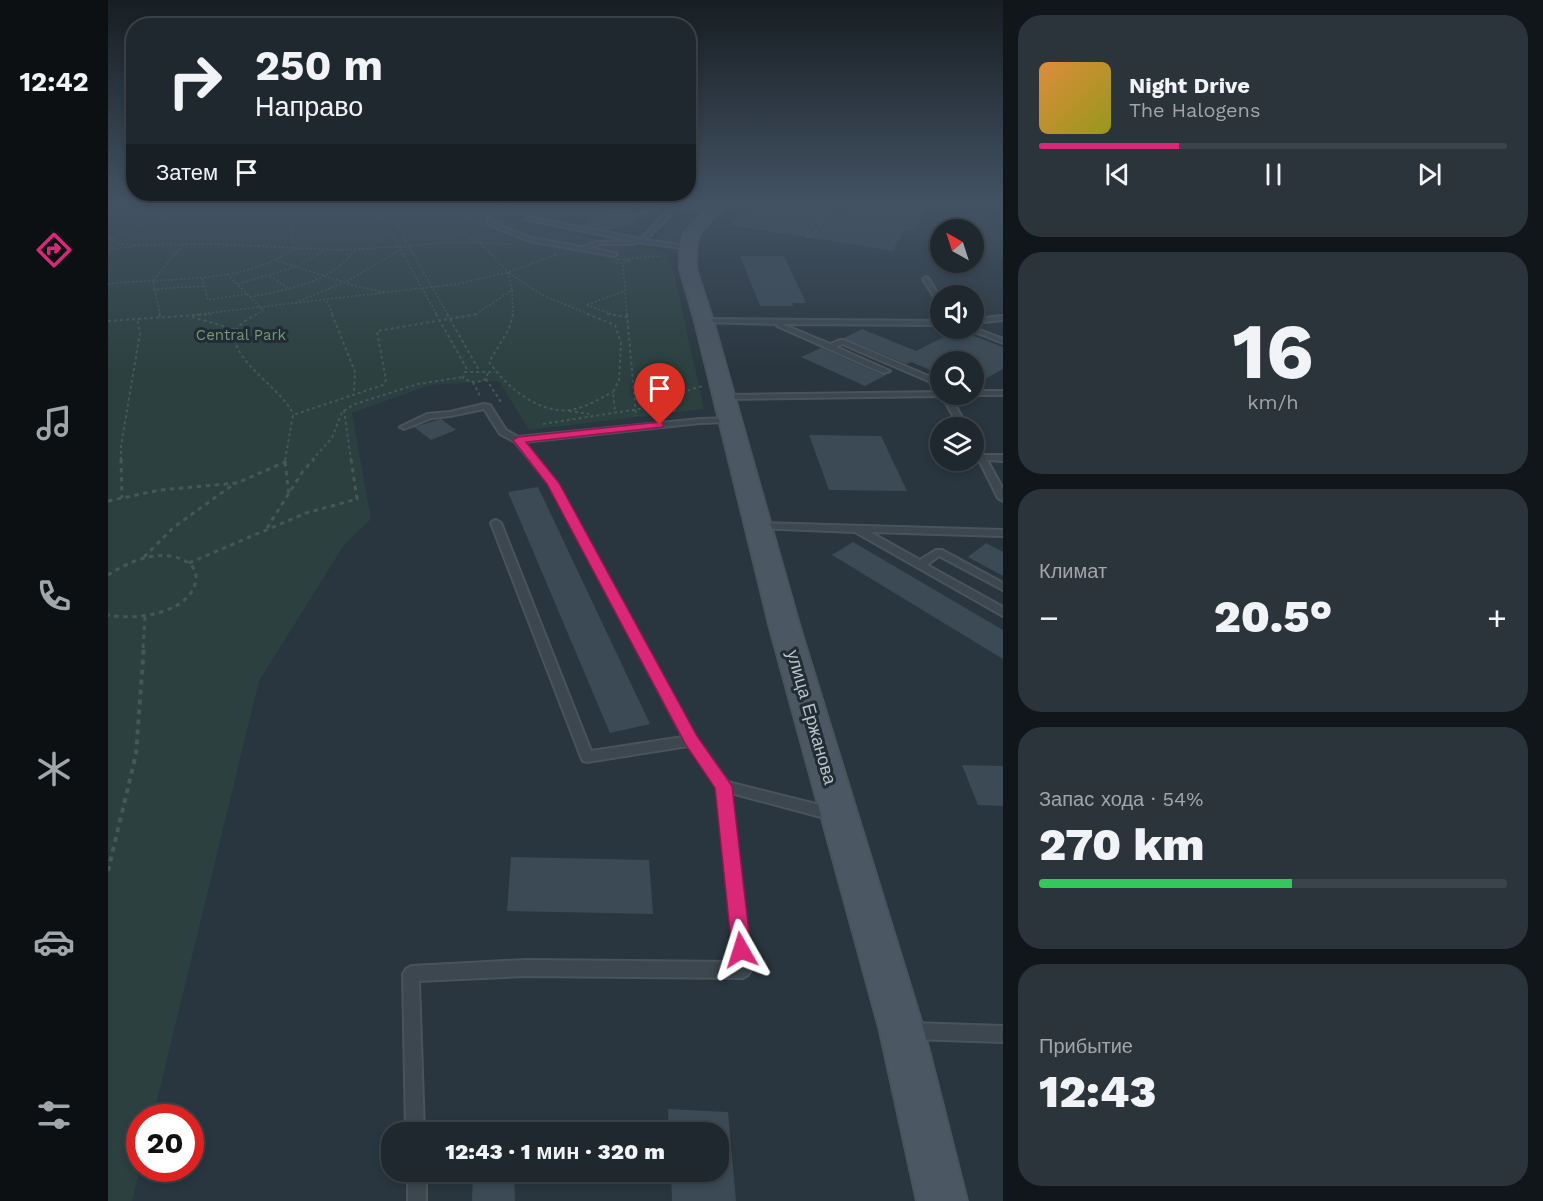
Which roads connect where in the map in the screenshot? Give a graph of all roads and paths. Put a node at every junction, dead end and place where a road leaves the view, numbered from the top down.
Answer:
1 (170, 258) edge
2 (280, 258) edge
3 (310, 258) edge
4 (349, 258) edge
5 (386, 258) edge
6 (405, 258) edge
7 (417, 258) edge
8 (494, 258) edge
9 (548, 258) edge
10 (690, 258) edge
11 (275, 260) junction
12 (623, 265) dead end
13 (295, 267) junction
14 (508, 272) junction
15 (227, 273) junction
16 (322, 275) junction
17 (270, 276) junction
18 (202, 278) junction
19 (926, 279) dead end
20 (153, 280) junction
21 (346, 283) junction
22 (108, 284) edge
23 (238, 284) junction
24 (204, 286) dead end
25 (930, 286) edge
26 (288, 288) junction
27 (434, 288) junction
28 (153, 289) junction
29 (422, 289) junction
30 (512, 290) junction
31 (625, 291) junction
32 (388, 293) junction
33 (247, 294) junction
34 (250, 297) junction
35 (327, 301) junction
36 (288, 306) junction
37 (266, 308) junction
38 (262, 309) junction
39 (188, 316) junction
40 (160, 317) junction
41 (627, 317) junction
42 (137, 318) junction
43 (1003, 318) edge
44 (452, 319) junction
45 (984, 320) edge
46 (108, 321) edge
47 (439, 321) junction
48 (704, 321) junction
49 (773, 323) junction
50 (930, 323) edge
51 (237, 330) junction
52 (984, 334) edge
53 (1003, 341) edge
54 (830, 347) junction
55 (480, 370) junction
56 (886, 370) dead end
57 (468, 371) junction
58 (495, 372) junction
59 (488, 373) junction
60 (463, 376) junction
61 (486, 379) junction
62 (930, 380) edge
63 (354, 391) dead end
64 (613, 392) junction
65 (984, 393) edge
66 (1003, 393) edge
67 (930, 395) edge
68 (720, 401) junction
69 (502, 404) dead end
70 (664, 405) junction
71 (344, 410) junction
72 (566, 410) junction
73 (635, 410) junction
74 (673, 410) dead end
75 (615, 412) junction
76 (293, 415) junction
77 (594, 415) junction
78 (636, 416) dead end
79 (541, 424) dead end
80 (404, 427) dead end
81 (518, 440) junction
82 (984, 457) edge
83 (1003, 458) edge
84 (984, 461) edge
85 (285, 462) junction
86 (237, 483) junction
87 (289, 495) junction
88 (122, 498) junction
89 (1003, 498) edge
90 (108, 501) edge
91 (496, 523) dead end
92 (759, 526) junction
93 (266, 529) junction
94 (856, 529) junction
95 (1003, 533) edge
96 (143, 559) junction
97 (189, 562) junction
98 (920, 565) junction
99 (108, 575) edge
100 (1003, 587) edge
101 (1003, 612) edge
102 (108, 615) edge
103 (145, 618) junction
104 (691, 741) junction
105 (724, 786) junction
106 (841, 817) junction
107 (108, 871) edge
108 (902, 1031) junction
109 (1003, 1034) edge
110 (416, 1122) edge
111 (417, 1182) edge
112 (417, 1201) edge
113 (942, 1201) edge

1 - 20 path
2 - 11 path
3 - 13 path
4 - 16 path
5 - 21 path
6 - 29 path
7 - 27 path
8 - 14 path
9 - 14 path
10 - 48 street, улица Ержанова
11 - 13 path
11 - 15 path
12 - 31 path
13 - 16 path
13 - 17 path
14 - 27 path
14 - 30 path
14 - 64 path
15 - 18 path
15 - 23 path
16 - 21 path
16 - 26 path
17 - 23 path
17 - 26 path
18 - 20 path
18 - 33 path
19 - 25 lane
20 - 22 path
20 - 28 path
21 - 32 path
21 - 36 path
23 - 33 path
24 - 28 path
26 - 34 path
27 - 29 path
27 - 44 path
28 - 40 path
29 - 32 path
29 - 47 path
30 - 44 path
30 - 58 path
31 - 41 path
31 - 41 path
32 - 35 path
33 - 34 path
34 - 38 path
35 - 36 path
35 - 63 path
36 - 37 path
37 - 38 path
37 - 51 path
38 - 39 path
39 - 40 path
39 - 51 path
40 - 42 path
41 - 73 path
42 - 46 path
42 - 88 path
43 - 45 lane
44 - 47 path
44 - 55 path
47 - 57 path
47 - 76 path
48 - 49 lane
48 - 68 street, улица Ержанова
49 - 50 lane
49 - 54 lane
51 - 76 path
52 - 53 lane
54 - 56 lane
54 - 62 lane
55 - 57 path
55 - 59 path
57 - 60 path
58 - 59 path
58 - 72 path
59 - 61 path
60 - 61 path
60 - 71 path
61 - 69 path
64 - 72 path
64 - 75 path
65 - 66 lane
67 - 68 lane
68 - 70 path
68 - 81 lane
68 - 92 street, улица Ержанова
70 - 73 path
70 - 74 path
71 - 87 path
71 - 93 path
72 - 77 path
73 - 75 path
73 - 78 path
75 - 77 path
76 - 85 path
77 - 79 path
80 - 81 lane
81 - 104 lane
82 - 83 lane
84 - 89 lane
85 - 86 path
85 - 87 path
86 - 88 path
86 - 96 path
87 - 93 path
88 - 90 path
91 - 104 lane
92 - 94 lane
92 - 106 street, улица Ержанова
93 - 97 path
94 - 95 lane
94 - 98 lane
96 - 97 path
96 - 99 path
97 - 103 path
98 - 100 lane
98 - 101 lane
102 - 103 path
103 - 107 path
104 - 105 lane
105 - 106 lane
105 - 110 lane
106 - 108 street, улица Ержанова
108 - 109 lane
108 - 113 street, улица Ержанова
111 - 112 lane

